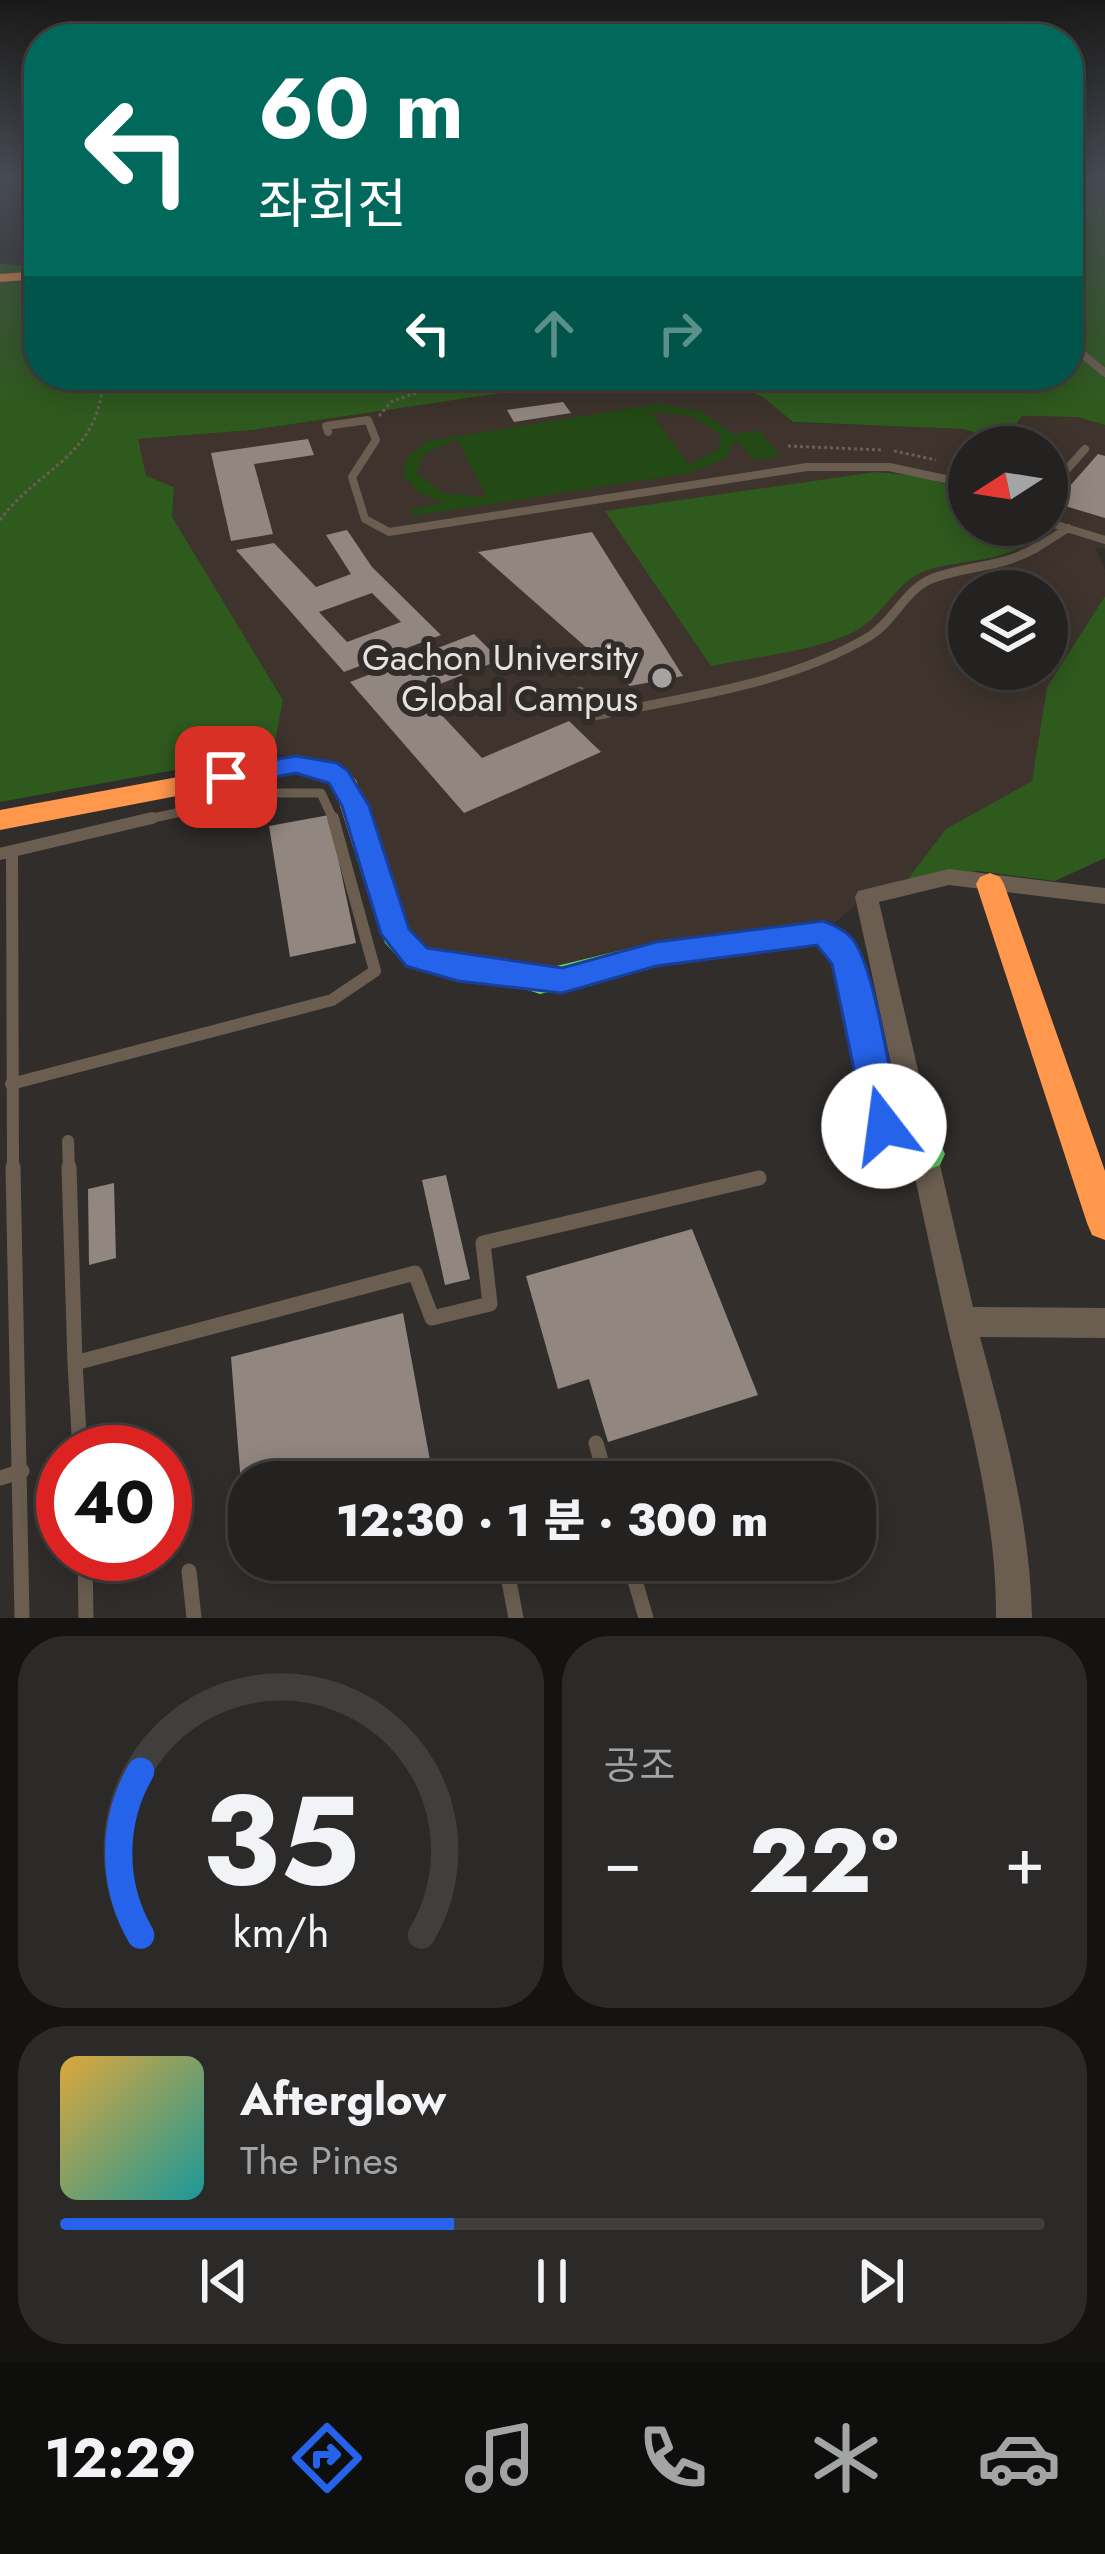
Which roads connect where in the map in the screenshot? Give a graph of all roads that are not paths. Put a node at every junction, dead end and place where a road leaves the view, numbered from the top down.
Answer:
1 (328, 432) dead end
2 (1085, 449) dead end
3 (1068, 468) edge
4 (948, 477) edge
5 (1068, 528) edge
6 (1105, 540) edge
7 (1039, 546) edge
8 (580, 691) dead end
9 (0, 820) edge
10 (6, 854) edge
11 (990, 884) junction
12 (1105, 896) edge
13 (11, 1084) junction
14 (68, 1141) dead end
15 (928, 1154) junction
16 (759, 1178) dead end
17 (1105, 1223) edge
18 (962, 1322) junction
19 (1105, 1323) edge
20 (75, 1363) junction
21 (78, 1425) edge
22 (596, 1443) dead end
23 (601, 1461) edge
24 (22, 1471) junction
25 (0, 1478) edge
26 (85, 1581) edge
27 (190, 1581) edge
28 (509, 1581) edge
29 (635, 1581) edge
30 (22, 1618) edge
31 (86, 1618) edge
32 (194, 1618) edge
33 (516, 1618) edge
34 (646, 1618) edge
35 (1015, 1618) edge

1 - 4 lane
2 - 3 lane
5 - 6 lane
7 - 8 lane
9 - 15 street
10 - 13 lane
10 - 13 lane
11 - 12 street
11 - 15 street
11 - 17 street
13 - 24 lane
14 - 20 lane
15 - 18 street
16 - 20 lane
18 - 19 street
18 - 35 street
20 - 21 lane
22 - 23 lane
24 - 25 lane
24 - 30 lane
26 - 31 lane
27 - 32 lane
28 - 33 lane
29 - 34 lane

